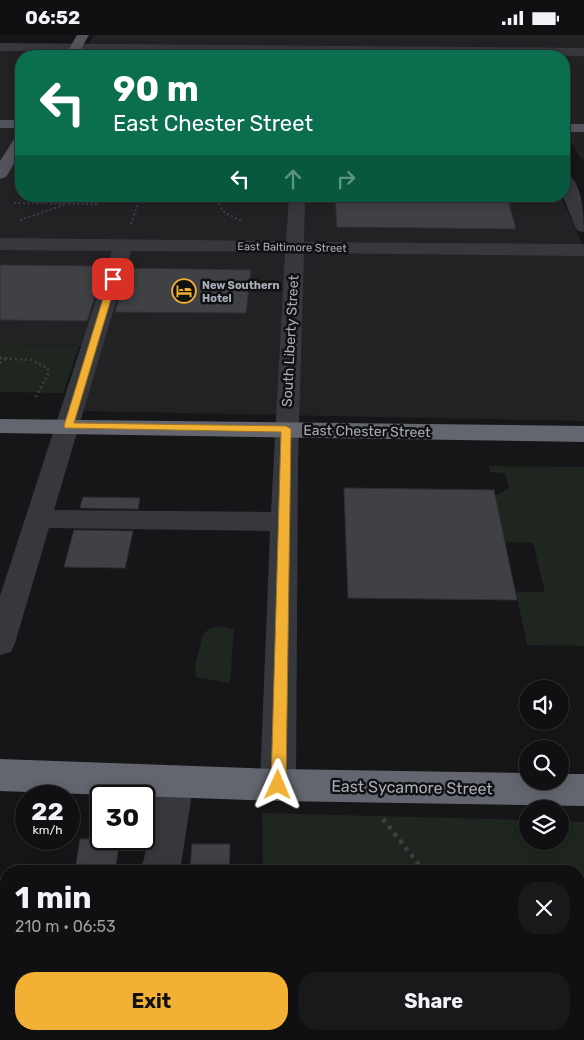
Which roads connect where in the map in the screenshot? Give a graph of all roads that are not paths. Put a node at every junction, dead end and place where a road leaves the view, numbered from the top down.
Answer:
1 (83, 35) edge
2 (192, 35) edge
3 (304, 35) edge
4 (500, 35) edge
5 (0, 47) edge
6 (44, 50) edge
7 (74, 50) edge
8 (183, 50) edge
9 (303, 50) edge
10 (507, 50) edge
11 (570, 52) edge
12 (584, 52) edge
13 (0, 124) edge
14 (15, 124) edge
15 (570, 127) edge
16 (584, 128) edge
17 (15, 149) edge
18 (0, 174) edge
19 (570, 180) edge
20 (584, 181) edge
21 (570, 194) edge
22 (296, 202) edge
23 (584, 227) edge
24 (127, 236) junction
25 (0, 244) edge
26 (295, 247) junction
27 (584, 249) edge
28 (0, 426) edge
29 (68, 426) junction
30 (286, 429) junction
31 (584, 434) edge
32 (39, 519) junction
33 (284, 523) junction
34 (0, 643) edge
35 (0, 775) edge
36 (176, 781) junction
37 (278, 785) junction
38 (584, 790) edge
39 (161, 865) edge

1 - 7 main road
2 - 8 street
3 - 9 street
4 - 10 street
5 - 6 street
11 - 12 street
13 - 14 main road
15 - 16 main road
17 - 18 main road
19 - 20 street
21 - 23 street
22 - 26 street, South Liberty Street
24 - 25 street, East Baltimore Street
24 - 26 street, East Baltimore Street
24 - 29 street
26 - 27 street, East Baltimore Street
26 - 30 street, South Liberty Street
28 - 29 highway, East Chester Street
29 - 30 highway, East Chester Street
29 - 32 street
30 - 31 highway, East Chester Street
30 - 33 street, South Liberty Street
32 - 33 street
32 - 34 street
33 - 37 street, South Liberty Street
35 - 36 highway, East Sycamore Street
36 - 37 highway, East Sycamore Street
36 - 39 street
37 - 38 highway, East Sycamore Street

